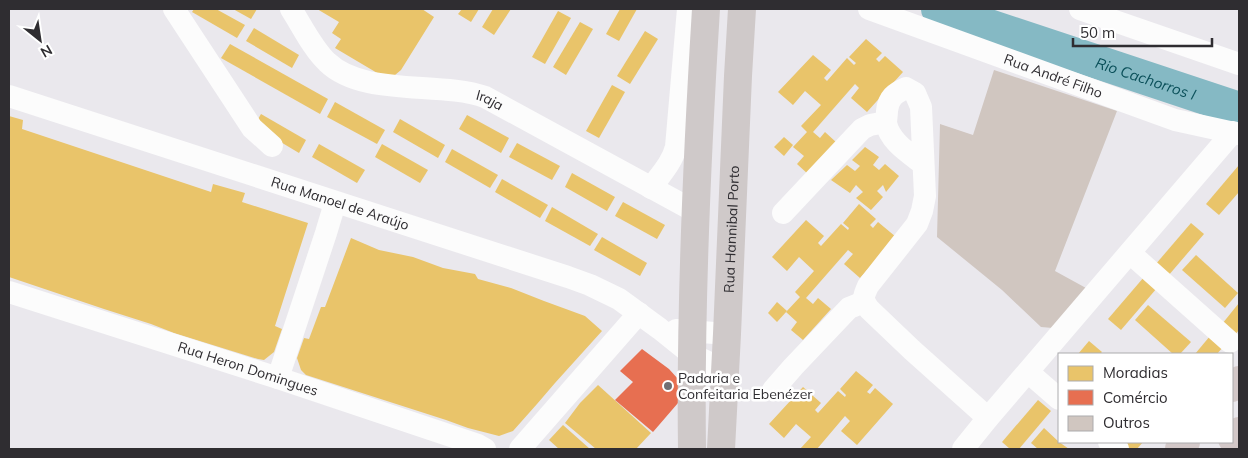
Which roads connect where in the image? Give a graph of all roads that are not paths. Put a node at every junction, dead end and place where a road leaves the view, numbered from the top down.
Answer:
1 (174, 9) edge
2 (291, 9) edge
3 (688, 9) edge
4 (706, 9) edge
5 (742, 9) edge
6 (869, 9) edge
7 (1080, 9) edge
8 (1239, 64) edge
9 (9, 96) edge
10 (886, 122) junction
11 (1236, 133) edge
12 (272, 146) dead end
13 (923, 164) junction
14 (651, 188) junction
15 (335, 202) junction
16 (696, 212) junction
17 (782, 213) dead end
18 (1130, 253) junction
19 (9, 292) edge
20 (864, 302) junction
21 (639, 313) junction
22 (727, 334) junction
23 (1230, 342) dead end
24 (692, 343) junction
25 (726, 371) junction
26 (1028, 372) junction
27 (278, 378) junction
28 (773, 390) dead end
29 (1058, 398) edge
30 (988, 418) junction
31 (485, 449) edge
32 (520, 449) edge
33 (692, 449) edge
34 (721, 449) edge
35 (963, 449) edge

1 - 12 street
2 - 14 street, Iraja
3 - 14 street
4 - 16 main road
5 - 22 main road, Rua Hannibal Porto
6 - 11 street, Rua André Filho
7 - 8 street
9 - 15 street, Rua Manoel de Araújo
10 - 13 street
10 - 13 street
10 - 17 street
11 - 18 street
13 - 20 street
14 - 16 street, Iraja
15 - 21 street, Rua Manoel de Araújo
15 - 27 street
16 - 24 main road
18 - 23 street
18 - 26 street
19 - 27 street, Rua Heron Domingues
20 - 28 street
20 - 30 street
21 - 24 street, Rua Manoel de Araújo
21 - 32 street
22 - 24 street
22 - 25 main road, Rua Hannibal Porto
24 - 25 street, Rua Manoel de Araújo
24 - 33 main road
25 - 34 main road, Rua Hannibal Porto
26 - 29 street
26 - 30 street
27 - 31 street, Rua Heron Domingues
30 - 35 street

